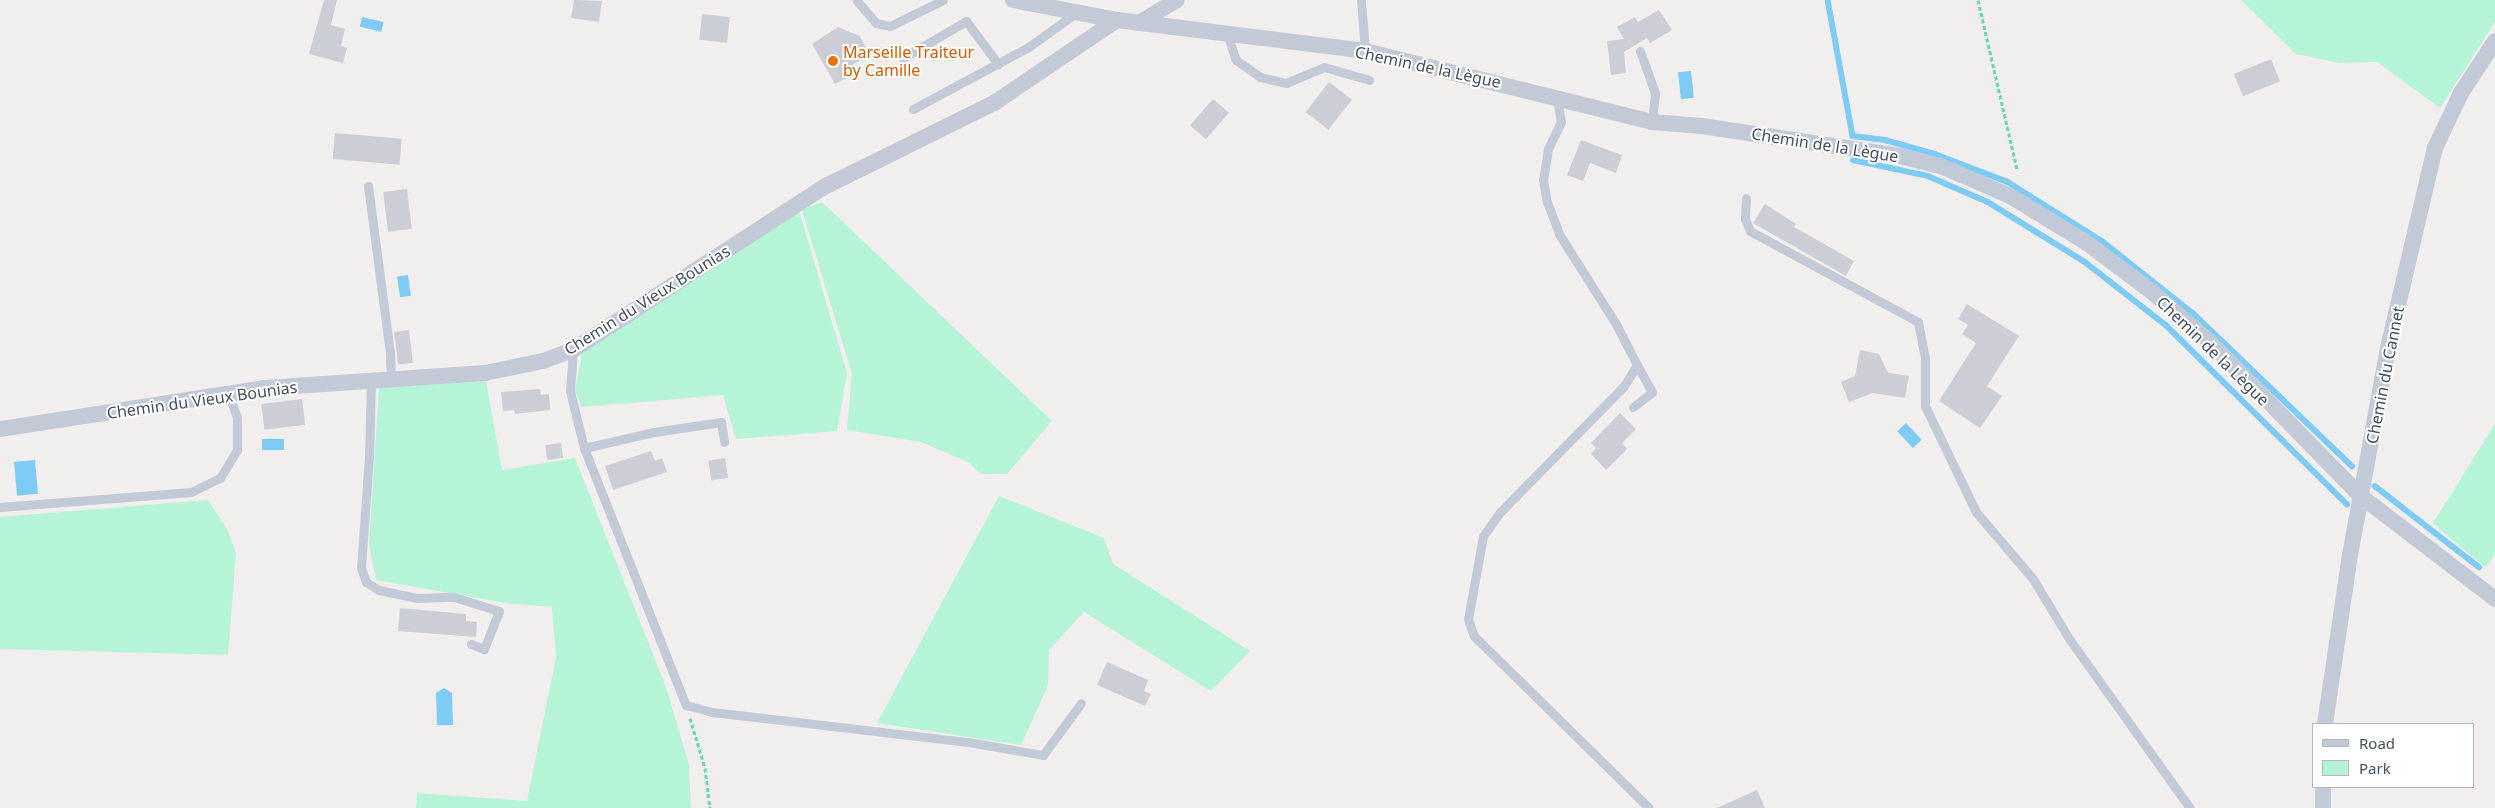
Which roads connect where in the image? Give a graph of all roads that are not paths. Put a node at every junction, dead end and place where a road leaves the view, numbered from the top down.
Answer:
1 (943, 0) edge
2 (1013, 0) edge
3 (1177, 0) edge
4 (1361, 0) edge
5 (857, 1) edge
6 (1076, 13) junction
7 (1117, 20) junction
8 (1139, 22) junction
9 (1228, 36) junction
10 (2495, 41) edge
11 (1640, 51) dead end
12 (1365, 52) junction
13 (903, 58) dead end
14 (998, 64) junction
15 (1369, 80) dead end
16 (1557, 97) junction
17 (913, 109) dead end
18 (1652, 122) junction
19 (368, 186) dead end
20 (1746, 198) dead end
21 (573, 350) junction
22 (1637, 365) junction
23 (391, 379) junction
24 (370, 382) junction
25 (229, 396) junction
26 (1633, 407) dead end
27 (0, 429) edge
28 (724, 442) dead end
29 (584, 448) junction
30 (2362, 497) junction
31 (0, 507) edge
32 (2495, 599) edge
33 (471, 644) dead end
34 (1081, 703) dead end
35 (2325, 723) edge
36 (2323, 788) edge
37 (1649, 808) edge
38 (2190, 808) edge
39 (2323, 808) edge

1 - 5 lane
2 - 6 street, Chemin de la Lègue
3 - 8 street
4 - 12 lane
6 - 7 street, Chemin de la Lègue
6 - 14 lane
7 - 8 street, Chemin de la Lègue
7 - 21 street, Chemin du Vieux Bounias
8 - 9 street, Chemin de la Lègue
9 - 12 street, Chemin de la Lègue
9 - 15 lane
10 - 30 street, Chemin du Cannet
11 - 18 lane
12 - 16 street, Chemin de la Lègue
13 - 14 lane
14 - 17 lane
16 - 18 street, Chemin de la Lègue
16 - 22 lane
18 - 30 street, Chemin de la Lègue
19 - 23 lane
20 - 38 lane
21 - 23 street, Chemin du Vieux Bounias
21 - 29 lane
22 - 26 lane
22 - 37 lane
23 - 24 street, Chemin du Vieux Bounias
24 - 25 street, Chemin du Vieux Bounias
24 - 33 lane
25 - 27 street, Chemin du Vieux Bounias
25 - 31 lane
28 - 29 lane
29 - 34 lane
30 - 32 street, Chemin de la Lègue
30 - 35 street, Chemin du Cannet
36 - 39 street

